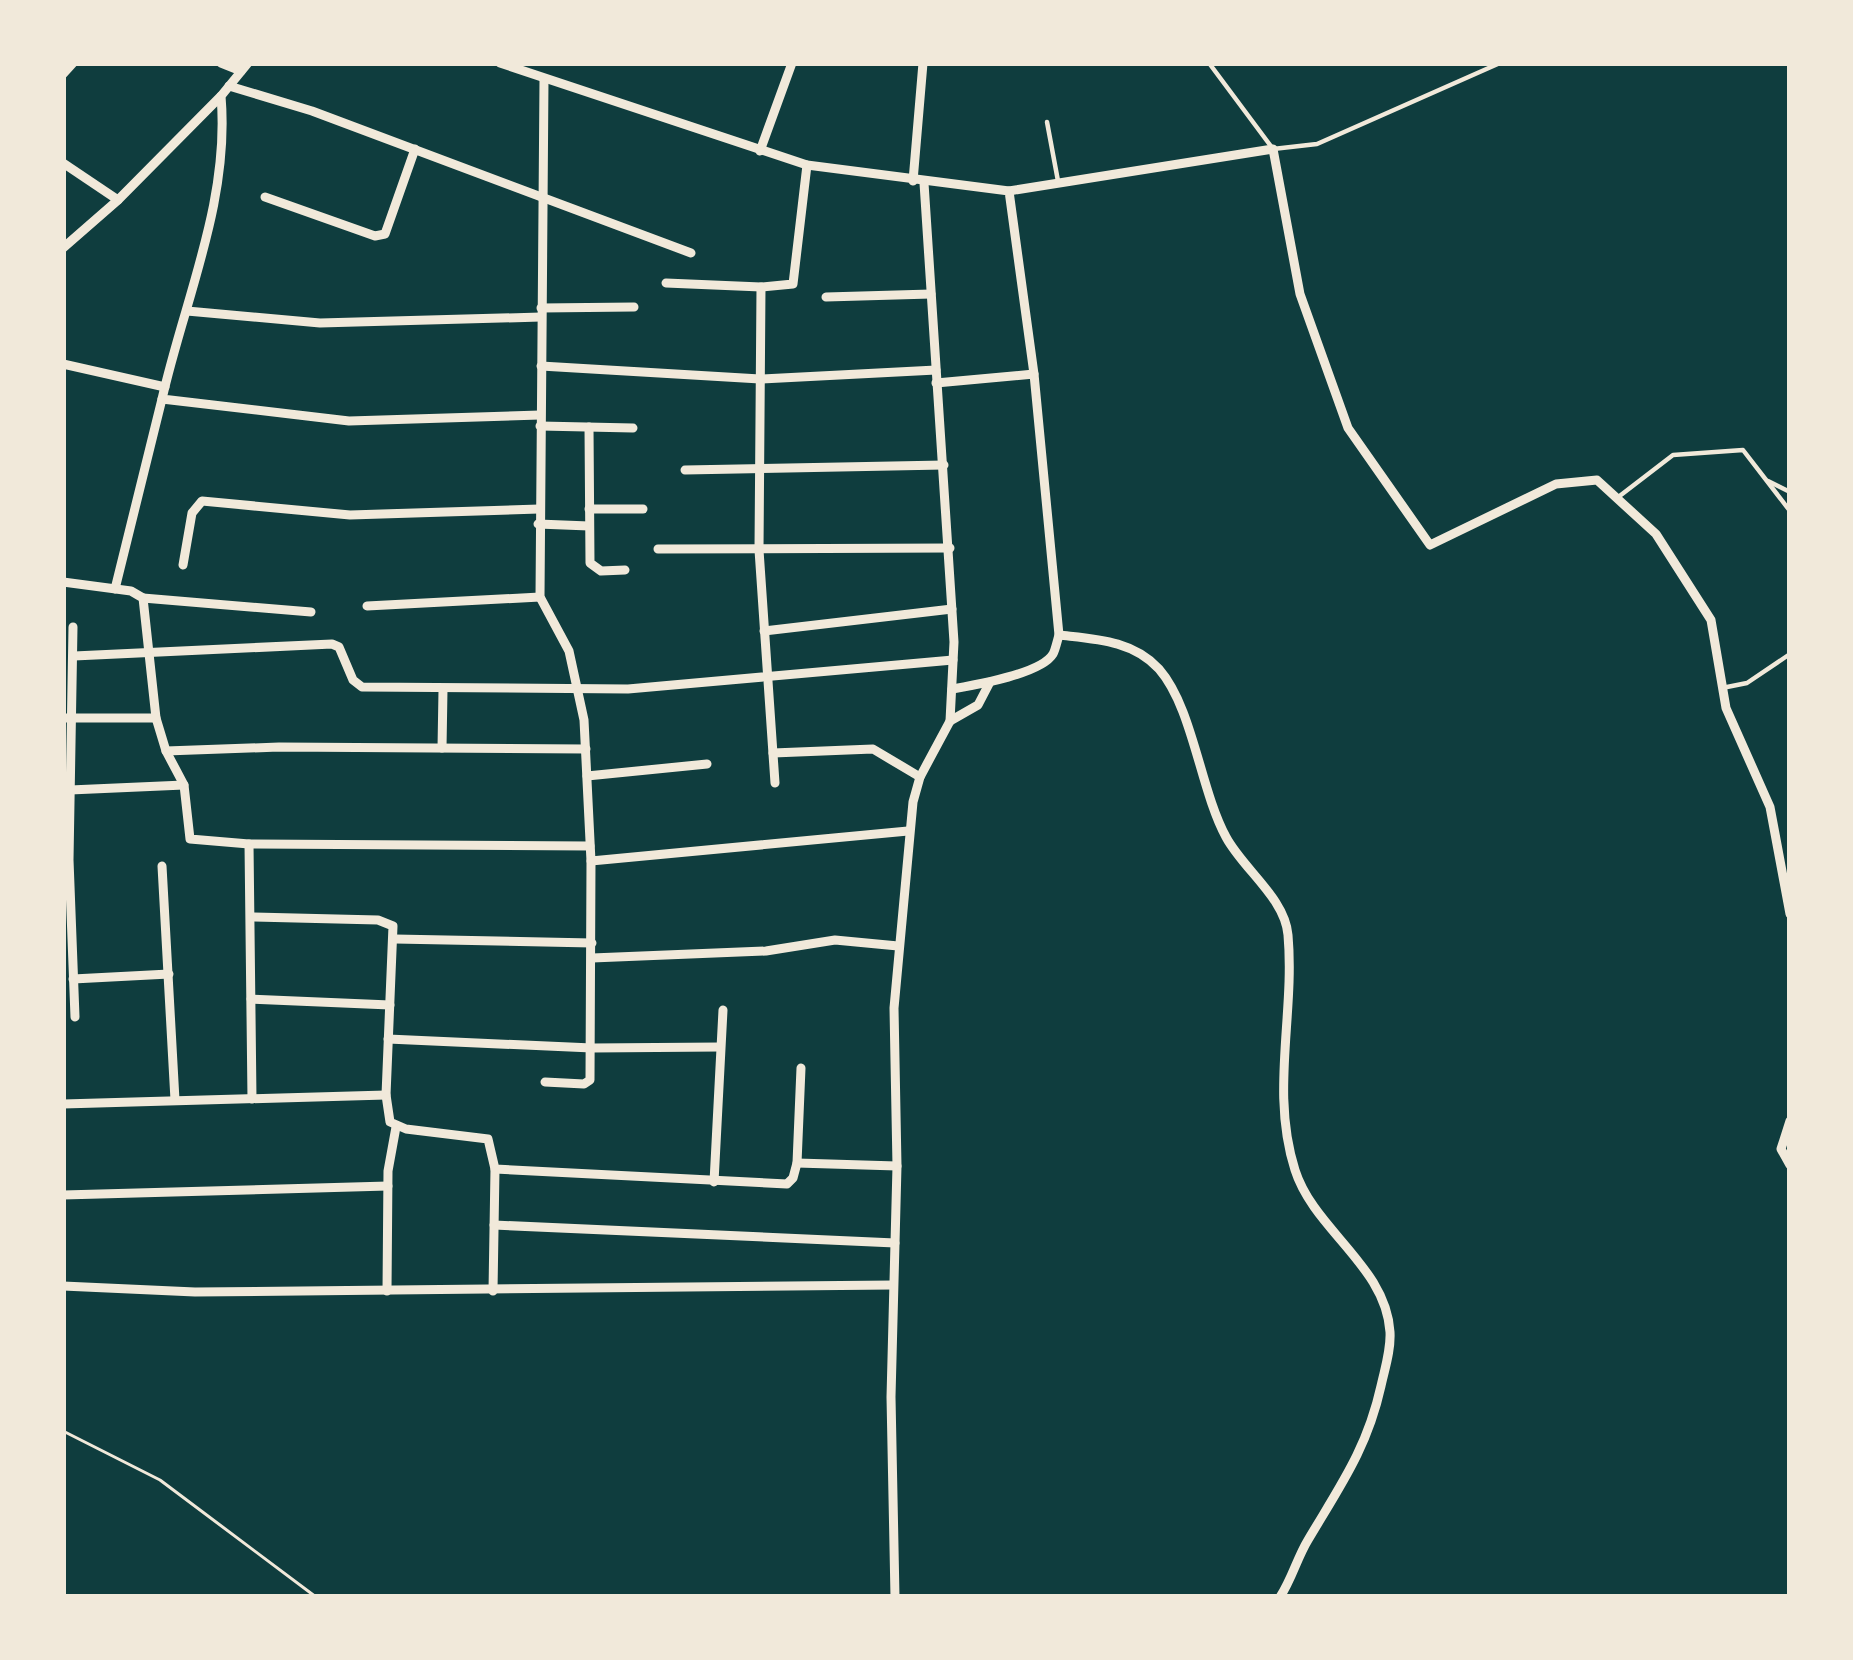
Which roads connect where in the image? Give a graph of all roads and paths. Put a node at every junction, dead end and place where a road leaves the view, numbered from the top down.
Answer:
1 (73, 63) edge
2 (220, 63) edge
3 (500, 63) edge
4 (792, 63) edge
5 (923, 63) edge
6 (1209, 63) edge
7 (1500, 63) edge
8 (245, 67) edge
9 (63, 74) edge
10 (544, 79) junction
11 (225, 91) junction
12 (1047, 122) dead end
13 (415, 149) junction
14 (1274, 149) junction
15 (760, 151) junction
16 (63, 164) edge
17 (807, 165) junction
18 (919, 182) junction
19 (1059, 184) junction
20 (1009, 191) junction
21 (542, 194) junction
22 (265, 197) dead end
23 (118, 200) junction
24 (63, 248) edge
25 (691, 253) dead end
26 (666, 283) dead end
27 (761, 287) junction
28 (931, 294) junction
29 (826, 297) dead end
30 (634, 307) dead end
31 (187, 311) junction
32 (541, 313) junction
33 (63, 364) edge
34 (541, 366) junction
35 (936, 370) junction
36 (1034, 374) junction
37 (760, 379) junction
38 (936, 383) junction
39 (164, 393) junction
40 (540, 421) junction
41 (590, 427) junction
42 (633, 428) dead end
43 (944, 465) junction
44 (685, 470) dead end
45 (760, 470) junction
46 (1766, 479) junction
47 (1790, 492) edge
48 (1617, 498) junction
49 (538, 509) junction
50 (589, 509) junction
51 (643, 509) dead end
52 (1790, 511) edge
53 (538, 524) junction
54 (589, 526) junction
55 (950, 548) junction
56 (658, 549) dead end
57 (759, 550) junction
58 (183, 566) dead end
59 (625, 570) dead end
60 (63, 582) edge
61 (115, 589) junction
62 (540, 596) junction
63 (142, 598) junction
64 (367, 606) dead end
65 (952, 609) junction
66 (311, 612) dead end
67 (74, 627) dead end
68 (764, 631) junction
69 (1059, 635) junction
70 (150, 652) junction
71 (1790, 654) edge
72 (74, 656) junction
73 (953, 660) junction
74 (768, 678) junction
75 (990, 682) junction
76 (1722, 688) junction
77 (952, 689) junction
78 (443, 690) junction
79 (579, 691) junction
80 (67, 718) edge
81 (156, 718) junction
82 (950, 721) junction
83 (442, 748) junction
84 (586, 749) junction
85 (166, 751) junction
86 (773, 753) junction
87 (707, 764) dead end
88 (587, 776) junction
89 (920, 777) junction
90 (776, 783) dead end
91 (184, 785) junction
92 (70, 790) junction
93 (908, 831) junction
94 (250, 844) junction
95 (66, 846) edge
96 (590, 846) junction
97 (591, 861) junction
98 (162, 866) dead end
99 (1790, 914) edge
100 (251, 917) junction
101 (66, 924) edge
102 (394, 939) junction
103 (592, 943) junction
104 (898, 946) junction
105 (592, 958) junction
106 (169, 974) junction
107 (73, 979) junction
108 (251, 999) junction
109 (390, 1005) junction
110 (723, 1010) dead end
111 (75, 1017) dead end
112 (388, 1040) junction
113 (592, 1048) junction
114 (720, 1048) junction
115 (802, 1068) dead end
116 (545, 1082) dead end
117 (386, 1095) junction
118 (252, 1099) junction
119 (175, 1100) junction
120 (63, 1103) edge
121 (1790, 1121) edge
122 (396, 1127) junction
123 (796, 1163) junction
124 (896, 1166) junction
125 (1790, 1166) edge
126 (494, 1169) junction
127 (714, 1182) junction
128 (388, 1186) junction
129 (63, 1195) edge
130 (494, 1226) junction
131 (895, 1243) junction
132 (892, 1285) junction
133 (63, 1286) edge
134 (387, 1291) junction
135 (493, 1291) junction
136 (63, 1431) edge
137 (316, 1597) edge
138 (895, 1597) edge
139 (1280, 1597) edge

1 - 9 street
2 - 8 street
3 - 10 street
4 - 15 street
5 - 18 street
6 - 14 lane
7 - 14 lane
8 - 11 street
10 - 15 street
10 - 21 street
11 - 13 street
11 - 23 street
11 - 31 street
12 - 19 lane
13 - 21 street
13 - 22 street
14 - 19 street
14 - 48 street
15 - 17 street
16 - 23 street
17 - 18 street
17 - 27 street
18 - 20 street
18 - 28 street
19 - 20 street
20 - 36 street
21 - 25 street
21 - 32 street
23 - 24 street
26 - 27 street
27 - 37 street
28 - 29 street
28 - 35 street
30 - 32 street
31 - 32 street
31 - 39 street
32 - 34 street
33 - 39 street
34 - 37 street
34 - 40 street
35 - 37 street
35 - 38 street
36 - 38 street
36 - 69 street
37 - 45 street
38 - 43 street
39 - 40 street
39 - 61 street
40 - 41 street
40 - 49 street
41 - 42 street
41 - 50 street
43 - 45 street
43 - 55 street
44 - 45 street
45 - 57 street
46 - 47 lane
46 - 48 lane
46 - 52 lane
48 - 76 street
49 - 53 street
49 - 58 street
50 - 51 street
50 - 54 street
53 - 54 street
53 - 62 street
54 - 59 street
55 - 57 street
55 - 65 street
56 - 57 street
57 - 68 street
60 - 61 street
61 - 63 street
62 - 64 street
62 - 79 street
63 - 66 street
63 - 70 street
65 - 68 street
65 - 73 street
67 - 72 street
68 - 74 street
69 - 75 street
69 - 139 street
70 - 72 street
70 - 78 street
70 - 81 street
71 - 76 lane
72 - 80 street
73 - 74 street
73 - 77 street
74 - 79 street
74 - 86 street
75 - 77 street
75 - 82 street
76 - 99 street
77 - 82 street
78 - 79 street
78 - 83 street
79 - 84 street
80 - 81 street
80 - 92 street
81 - 85 street
82 - 89 street
83 - 84 street
83 - 85 street
84 - 88 street
85 - 91 street
86 - 89 street
86 - 90 street
87 - 88 street
88 - 96 street
89 - 93 street
91 - 92 street
91 - 94 street
92 - 95 street
93 - 97 street
93 - 104 street
94 - 96 street
94 - 100 street
95 - 101 street
96 - 97 street
97 - 103 street
98 - 106 street
100 - 102 street
100 - 108 street
101 - 107 street
102 - 103 street
102 - 109 street
103 - 105 street
104 - 105 street
104 - 124 street
105 - 113 street
106 - 107 street
106 - 119 street
107 - 111 street
108 - 109 street
108 - 118 street
109 - 112 street
110 - 114 street
112 - 113 street
112 - 117 street
113 - 114 street
113 - 116 street
114 - 127 street
115 - 123 street
117 - 118 street
117 - 122 street
118 - 119 street
119 - 120 street
121 - 125 street
122 - 126 street
122 - 128 street
123 - 124 street
123 - 127 street
124 - 131 street
126 - 127 street
126 - 130 street
128 - 129 street
128 - 134 street
130 - 131 street
130 - 135 street
131 - 132 street
132 - 135 street
132 - 138 street
133 - 134 street
134 - 135 street
136 - 137 path

